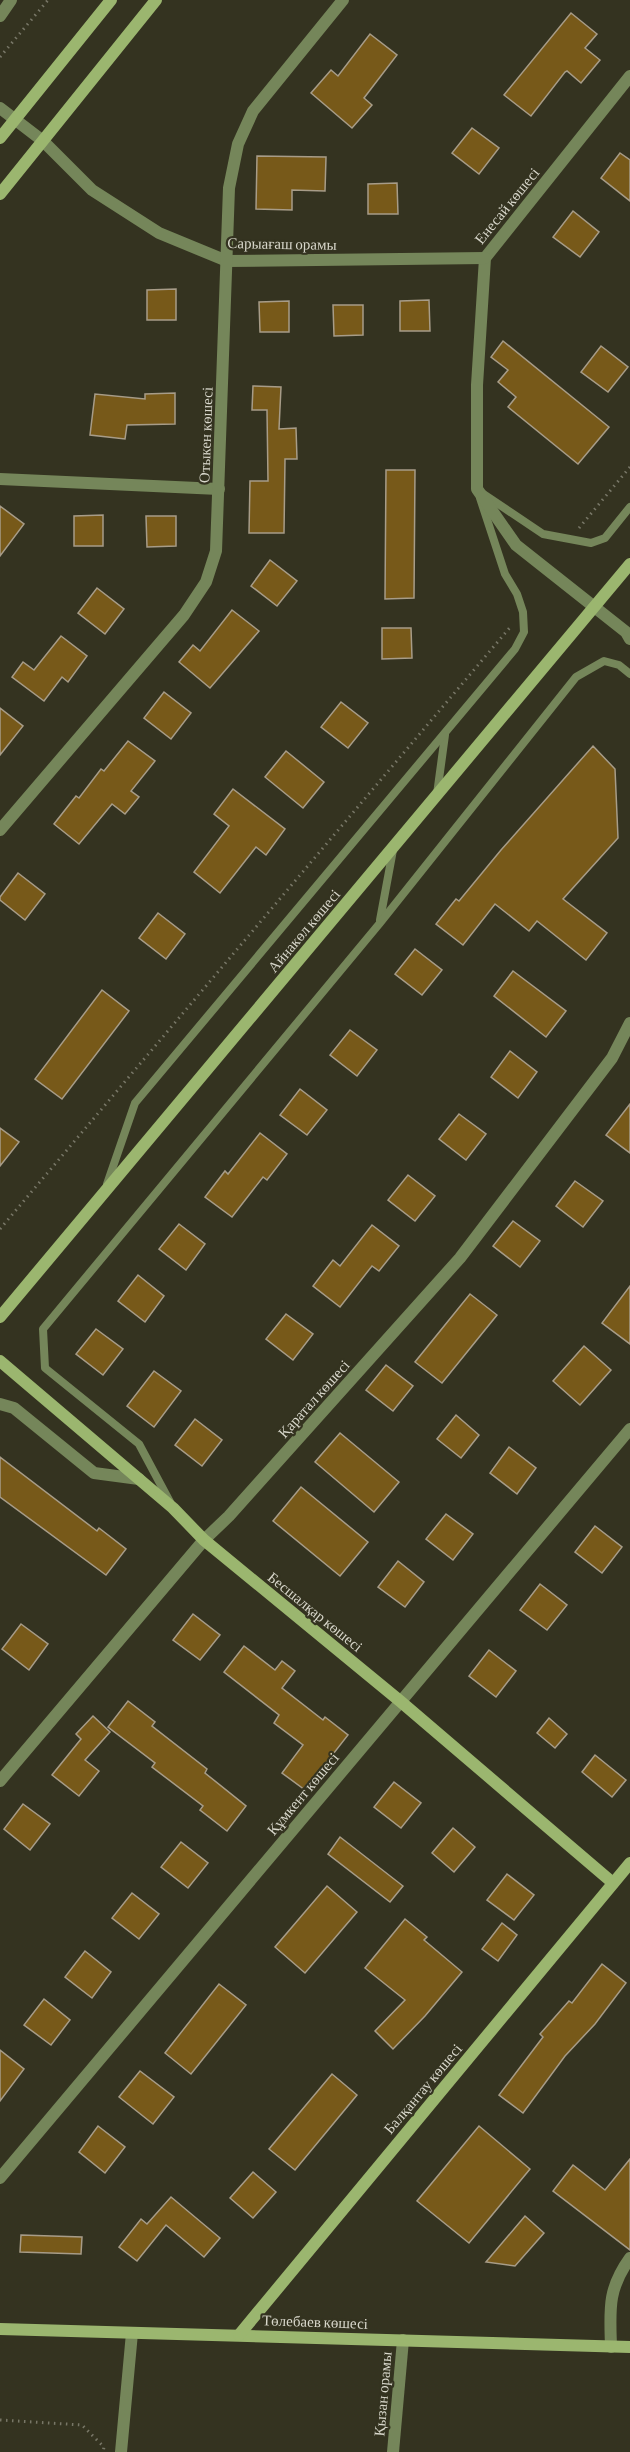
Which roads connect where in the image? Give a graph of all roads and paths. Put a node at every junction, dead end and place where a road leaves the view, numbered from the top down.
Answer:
1 (11, 0) edge
2 (48, 0) edge
3 (111, 0) edge
4 (156, 0) edge
5 (343, 0) edge
6 (0, 16) edge
7 (0, 57) edge
8 (630, 76) edge
9 (0, 108) edge
10 (16, 120) junction
11 (0, 138) edge
12 (43, 141) junction
13 (0, 194) edge
14 (485, 258) junction
15 (228, 261) junction
16 (630, 467) edge
17 (0, 479) edge
18 (219, 489) junction
19 (477, 489) junction
20 (630, 507) edge
21 (630, 513) edge
22 (621, 521) junction
23 (570, 539) junction
24 (630, 564) edge
25 (594, 609) junction
26 (523, 612) junction
27 (629, 633) edge
28 (630, 674) edge
29 (446, 735) junction
30 (436, 796) junction
31 (0, 830) edge
32 (393, 848) junction
33 (380, 923) junction
34 (630, 1023) edge
35 (104, 1195) junction
36 (0, 1229) edge
37 (0, 1317) edge
38 (0, 1361) edge
39 (0, 1404) edge
40 (630, 1429) edge
41 (139, 1479) junction
42 (173, 1508) junction
43 (204, 1540) junction
44 (400, 1701) junction
45 (0, 1780) edge
46 (628, 1869) edge
47 (613, 1884) junction
48 (0, 2178) edge
49 (630, 2258) edge
50 (0, 2329) edge
51 (132, 2332) junction
52 (239, 2335) junction
53 (403, 2340) junction
54 (611, 2347) junction
55 (630, 2347) edge
56 (0, 2420) edge
57 (103, 2452) edge
58 (121, 2452) edge
59 (393, 2452) edge

1 - 6 street
2 - 7 path
3 - 10 street
4 - 12 street
5 - 15 street, Отыкен көшесі
8 - 14 street, Енесай көшесі
9 - 10 street, Сарыағаш орамы
10 - 11 street
10 - 12 street, Сарыағаш орамы
12 - 13 street
12 - 15 street, Сарыағаш орамы
14 - 15 street, Сарыағаш орамы
14 - 19 street, Енесай көшесі
15 - 18 street, Отыкен көшесі
16 - 23 path
17 - 18 street
18 - 31 street, Отыкен көшесі
19 - 23 lane
19 - 25 street
19 - 26 lane
20 - 22 lane
21 - 22 lane
22 - 23 lane
24 - 25 street, Айнакөл көшесі
25 - 27 street
25 - 30 street, Айнакөл көшесі
26 - 29 lane
26 - 36 path
28 - 33 lane
29 - 30 lane
29 - 35 lane
30 - 32 street, Айнакөл көшесі
32 - 33 lane
32 - 35 street, Айнакөл көшесі
33 - 42 lane
34 - 43 street, Қаратал көшесі
35 - 37 street, Айнакөл көшесі
38 - 41 street, Бесшалқар көшесі
39 - 41 street
40 - 44 street, Құмкент көшесі
41 - 42 street, Бесшалқар көшесі
42 - 43 street, Бесшалқар көшесі
43 - 44 street, Бесшалқар көшесі
43 - 45 street, Қаратал көшесі
44 - 47 street, Бесшалқар көшесі
44 - 48 street, Құмкент көшесі
46 - 47 street, Балқантау көшесі
47 - 52 street, Балқантау көшесі
49 - 54 street
50 - 51 street, Төлебаев көшесі
51 - 52 street, Төлебаев көшесі
51 - 58 street
52 - 53 street, Төлебаев көшесі
53 - 54 street, Төлебаев көшесі
53 - 59 street, Қызан орамы
54 - 55 street, Төлебаев көшесі
56 - 57 path

